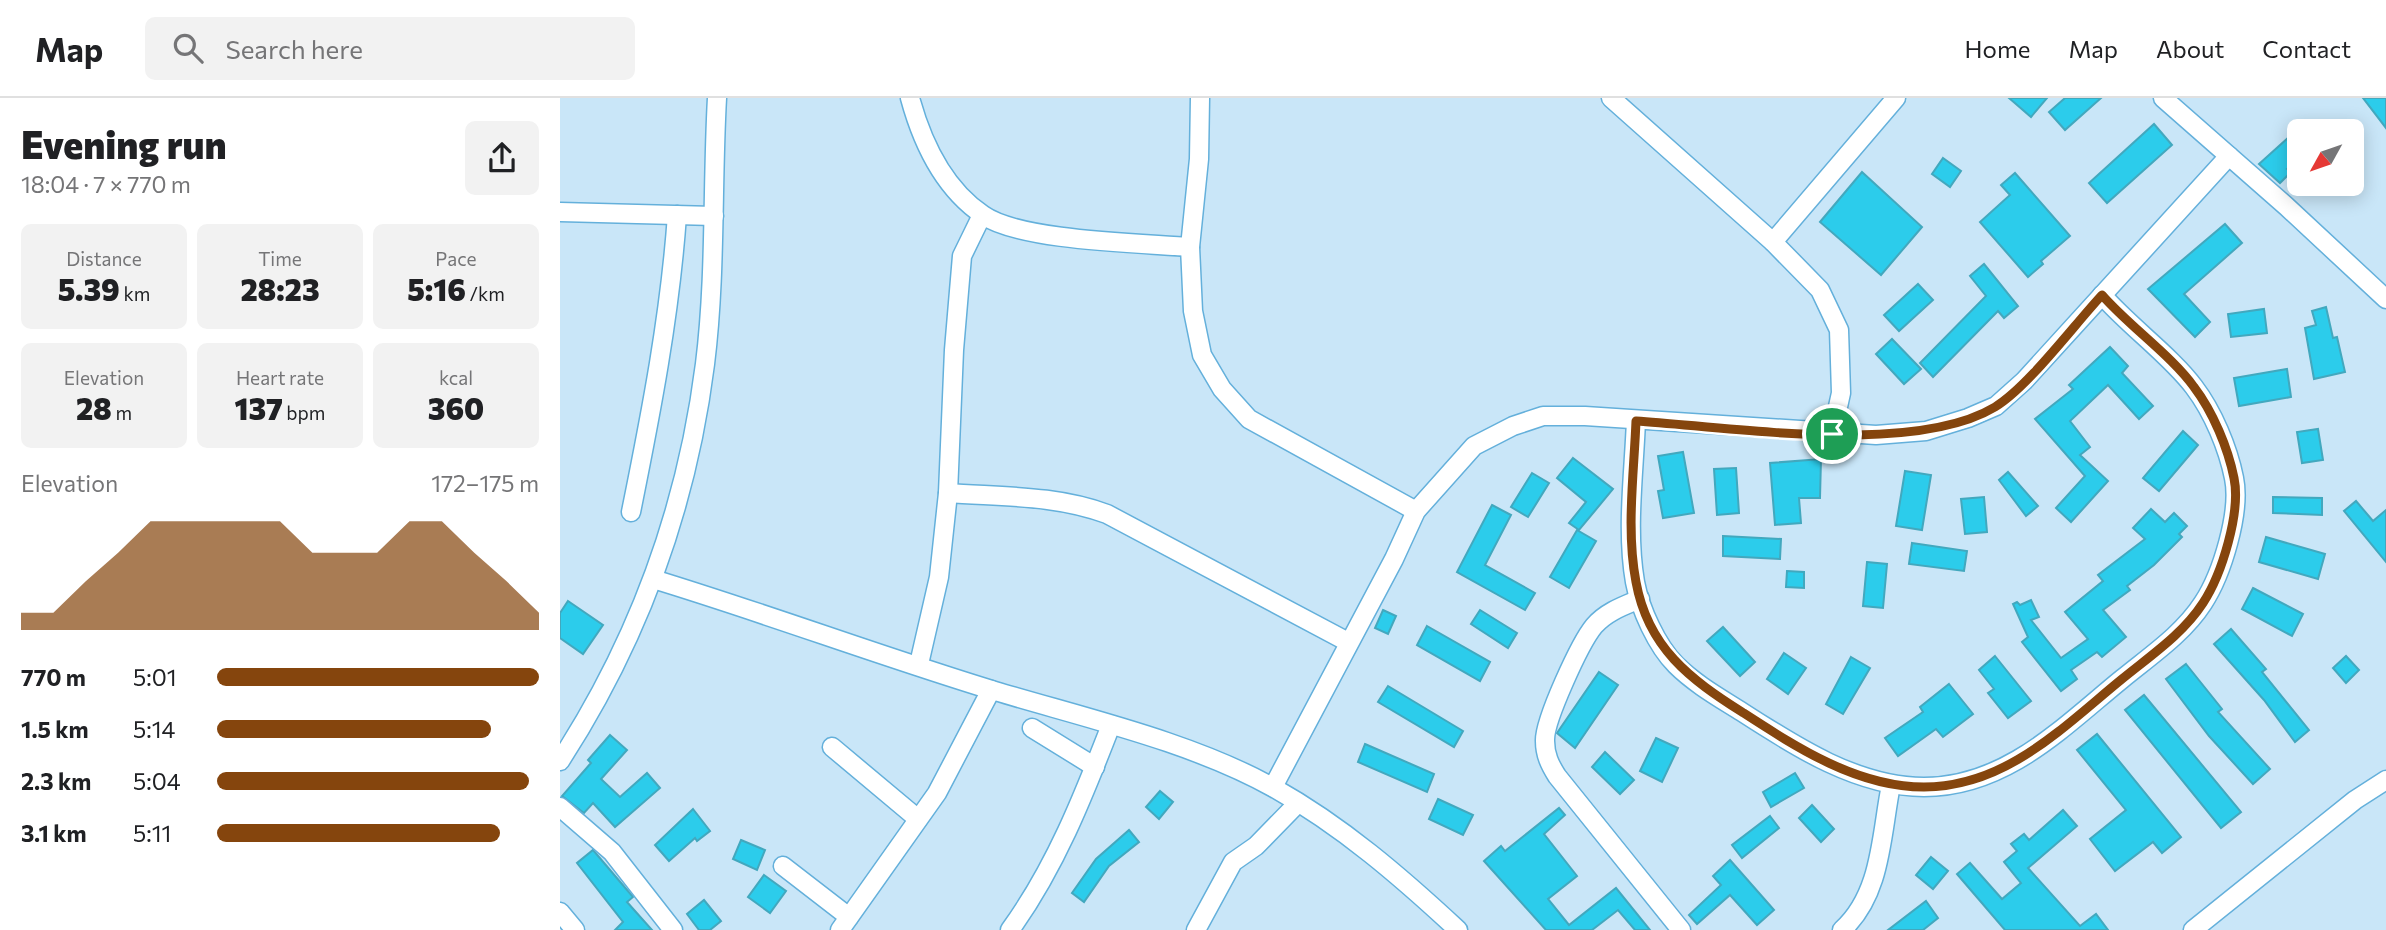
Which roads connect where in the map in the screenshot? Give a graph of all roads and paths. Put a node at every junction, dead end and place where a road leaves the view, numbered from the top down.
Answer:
1 (717, 98) edge
2 (910, 98) edge
3 (1200, 98) edge
4 (1611, 98) edge
5 (1896, 98) edge
6 (2162, 98) edge
7 (2229, 156) junction
8 (560, 212) edge
9 (677, 215) junction
10 (982, 215) junction
11 (714, 216) junction
12 (1773, 242) junction
13 (1190, 247) junction
14 (2102, 295) junction
15 (2386, 299) edge
16 (1636, 421) junction
17 (1832, 434) junction
18 (948, 493) junction
19 (1416, 511) junction
20 (631, 512) dead end
21 (653, 579) junction
22 (1640, 598) junction
23 (1348, 642) junction
24 (919, 664) junction
25 (991, 690) junction
26 (1111, 725) junction
27 (1032, 729) dead end
28 (832, 747) dead end
29 (560, 761) edge
30 (1095, 766) junction
31 (2386, 780) edge
32 (1891, 785) junction
33 (1273, 787) junction
34 (1298, 803) junction
35 (560, 807) edge
36 (918, 820) junction
37 (783, 866) dead end
38 (560, 912) edge
39 (845, 923) edge
40 (575, 930) edge
41 (673, 930) edge
42 (1010, 930) edge
43 (1196, 930) edge
44 (1458, 930) edge
45 (1681, 930) edge
46 (1842, 930) edge
47 (2193, 930) edge

1 - 11 street
2 - 10 street
3 - 13 street
4 - 12 street
5 - 12 street
6 - 7 street
7 - 14 street
7 - 15 street
8 - 9 street
9 - 11 street
9 - 20 street
10 - 13 street
10 - 18 street
11 - 21 street
12 - 17 street
13 - 19 street
14 - 17 street
14 - 32 street
16 - 17 street
16 - 19 street
16 - 22 street
18 - 23 street
18 - 24 street
19 - 23 street
21 - 24 street
21 - 29 street
22 - 32 street
22 - 45 street
23 - 33 street
24 - 25 street
25 - 26 street
25 - 36 street
26 - 30 street
26 - 33 street
27 - 30 street
28 - 36 street
30 - 42 street
31 - 47 street
32 - 46 street
33 - 34 street
34 - 43 street
34 - 44 street
35 - 41 street
36 - 39 street
37 - 39 street
38 - 40 street

